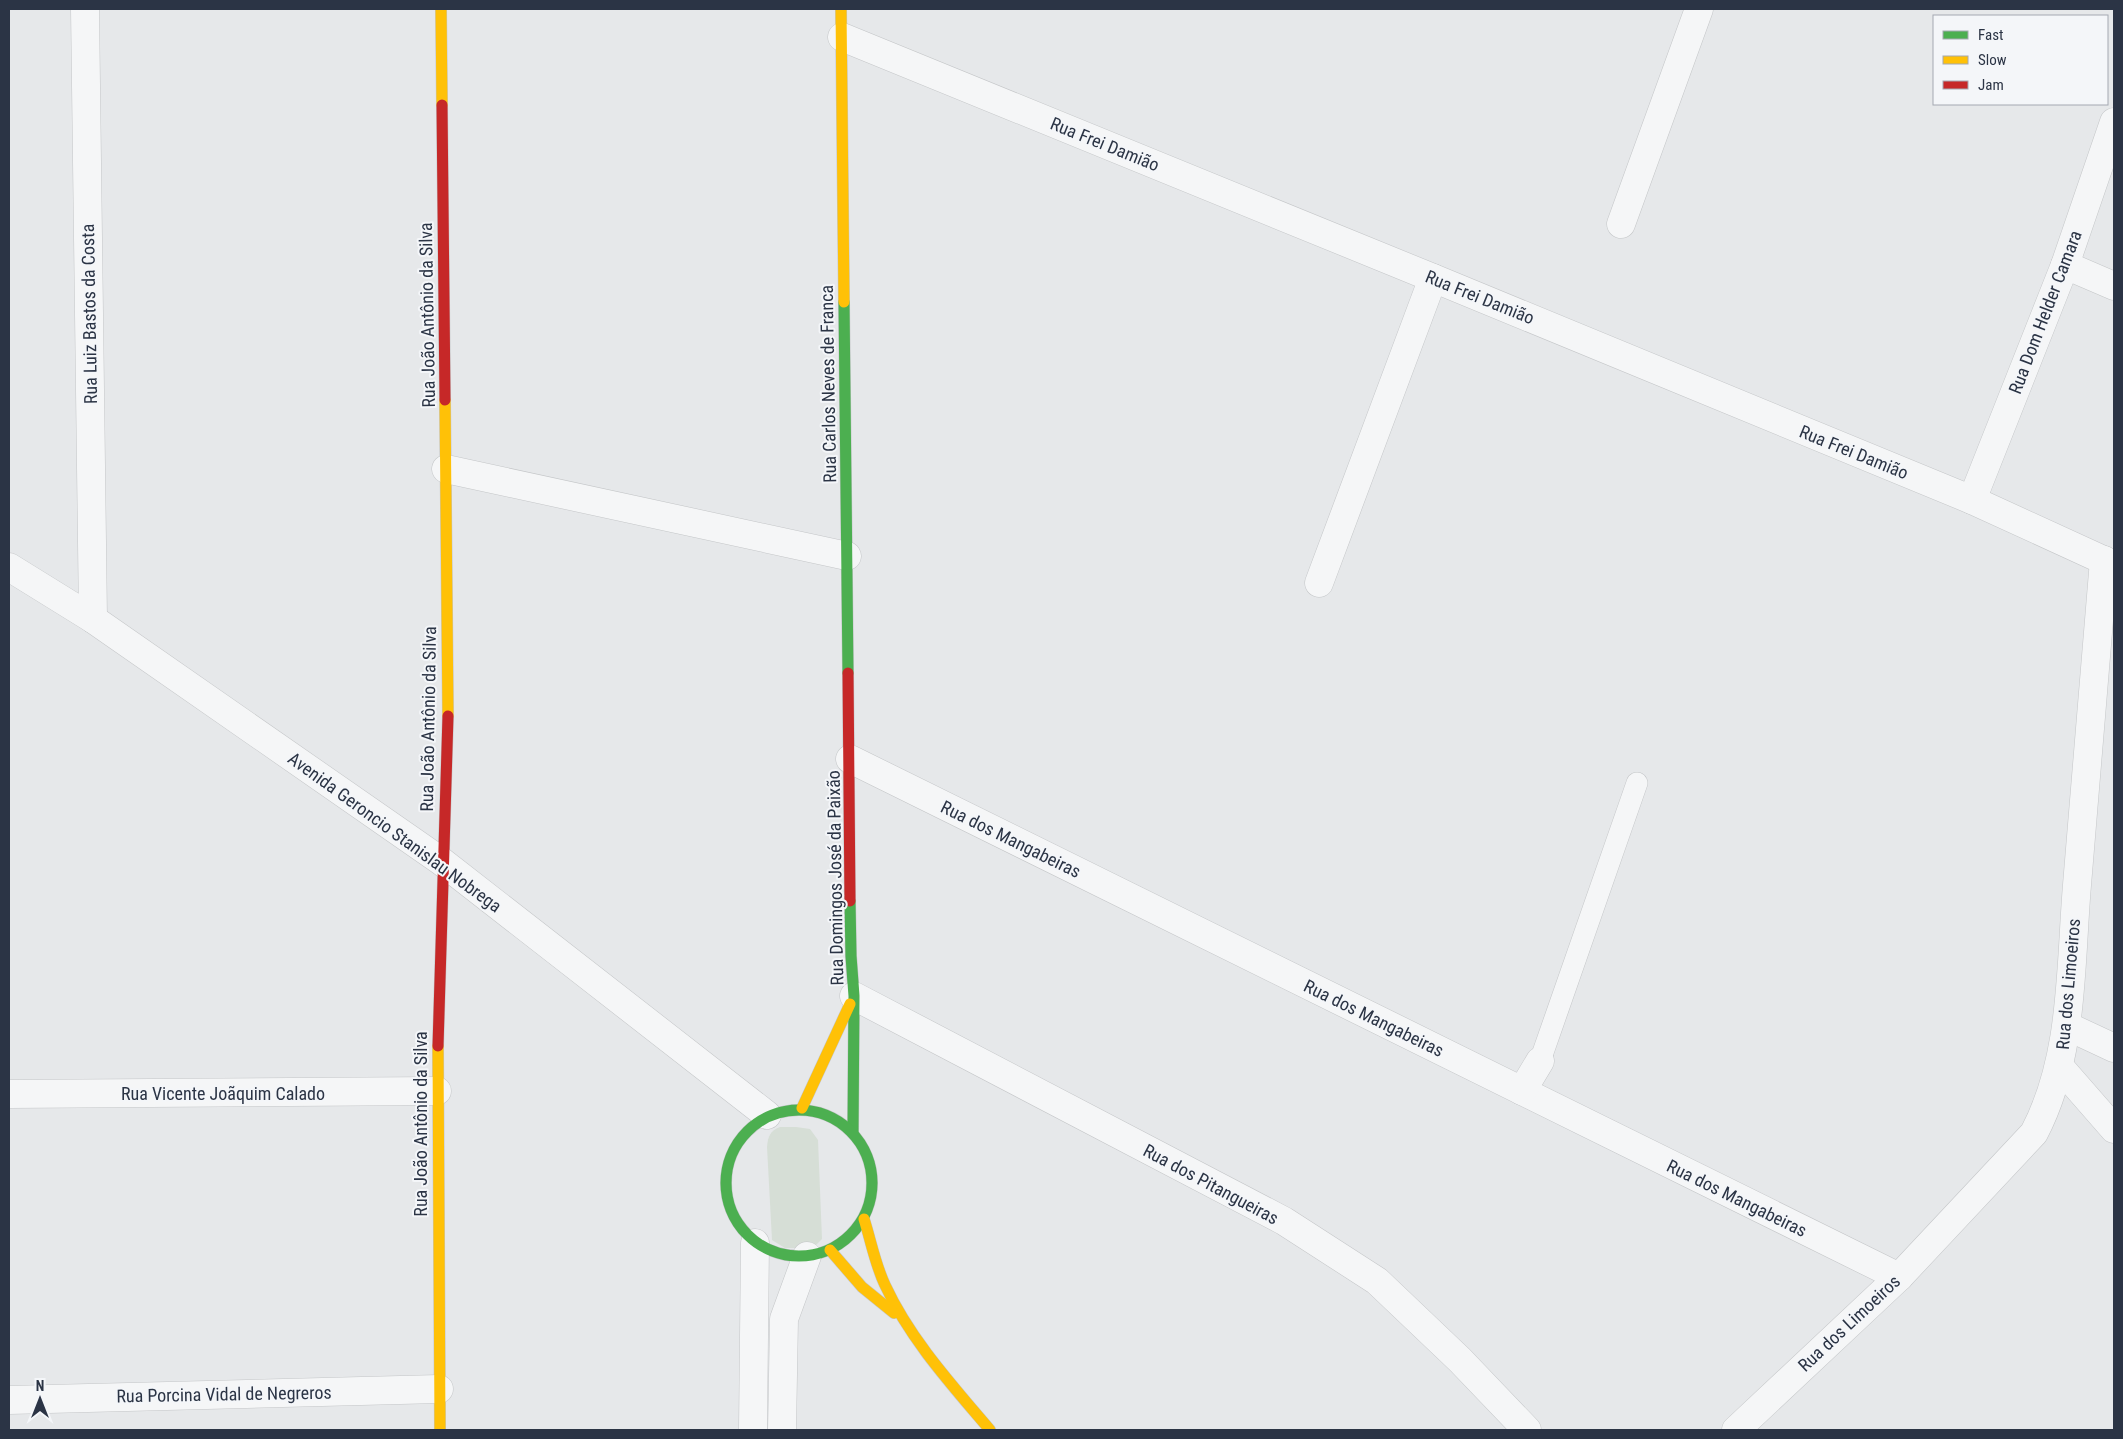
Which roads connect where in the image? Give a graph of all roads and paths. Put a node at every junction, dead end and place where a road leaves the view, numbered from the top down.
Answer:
1 (85, 9) edge
2 (441, 9) edge
3 (841, 9) edge
4 (1699, 9) edge
5 (842, 37) junction
6 (2114, 122) edge
7 (1621, 224) dead end
8 (2065, 265) junction
9 (1433, 278) junction
10 (2114, 286) edge
11 (446, 469) junction
12 (1972, 500) junction
13 (847, 556) junction
14 (2109, 562) edge
15 (9, 567) edge
16 (1319, 583) dead end
17 (93, 619) junction
18 (850, 759) junction
19 (1637, 783) dead end
20 (441, 861) junction
21 (854, 996) junction
22 (2067, 1026) junction
23 (2114, 1048) edge
24 (1540, 1061) joint
25 (2059, 1066) junction
26 (437, 1091) junction
27 (1522, 1092) junction
28 (9, 1094) edge
29 (802, 1108) junction
30 (767, 1115) junction
31 (2114, 1129) edge
32 (854, 1132) junction
33 (864, 1219) junction
34 (756, 1243) junction
35 (819, 1253) junction
36 (1899, 1277) junction
37 (905, 1322) junction
38 (439, 1389) junction
39 (9, 1400) edge
40 (440, 1430) edge
41 (753, 1430) edge
42 (782, 1430) edge
43 (990, 1430) edge
44 (1527, 1430) edge
45 (1736, 1430) edge

1 - 17 street, Rua Luiz Bastos da Costa
2 - 11 main road, Rua João Antônio da Silva
3 - 5 main road, Rua Carlos Neves de Franca
4 - 7 street
5 - 9 street, Rua Frei Damião
5 - 13 main road, Rua Carlos Neves de Franca
6 - 8 street, Rua Dom Helder Camara
8 - 10 street
8 - 12 street, Rua Dom Helder Camara
9 - 12 street, Rua Frei Damião
9 - 16 street
11 - 13 street
11 - 20 main road, Rua João Antônio da Silva
12 - 14 street, Rua Frei Damião
13 - 18 main road, Rua Carlos Neves de Franca
14 - 22 street, Rua dos Limoeiros
15 - 17 street, Avenida Geroncio Stanislau Nobrega
17 - 20 street, Avenida Geroncio Stanislau Nobrega
18 - 21 main road, Rua Domingos José da Paixão
18 - 27 street, Rua dos Mangabeiras
19 - 24 lane
20 - 26 main road, Rua João Antônio da Silva
20 - 30 street, Avenida Geroncio Stanislau Nobrega
21 - 29 main road, Rua Domingos José da Paixão
21 - 32 main road, Rua Domingos José da Paixão
21 - 44 street, Rua dos Pitangueiras
22 - 23 street
22 - 25 street, Rua dos Limoeiros
24 - 27 street
25 - 31 street
25 - 36 street, Rua dos Limoeiros
26 - 28 street, Rua Vicente Joãquim Calado
26 - 38 main road, Rua João Antônio da Silva
27 - 36 street, Rua dos Mangabeiras
29 - 30 main road, Rua Domingos José da Paixão
29 - 32 main road, Rua Domingos José da Paixão
30 - 34 main road, Rua Domingos José da Paixão
32 - 33 main road, Rua Domingos José da Paixão
33 - 35 main road, Rua Domingos José da Paixão
33 - 37 main road
34 - 35 main road, Rua Domingos José da Paixão
34 - 41 street
35 - 37 main road
35 - 42 street
36 - 45 street, Rua dos Limoeiros
37 - 43 main road
38 - 39 street, Rua Porcina Vidal de Negreros
38 - 40 main road, Rua João Antônio da Silva

